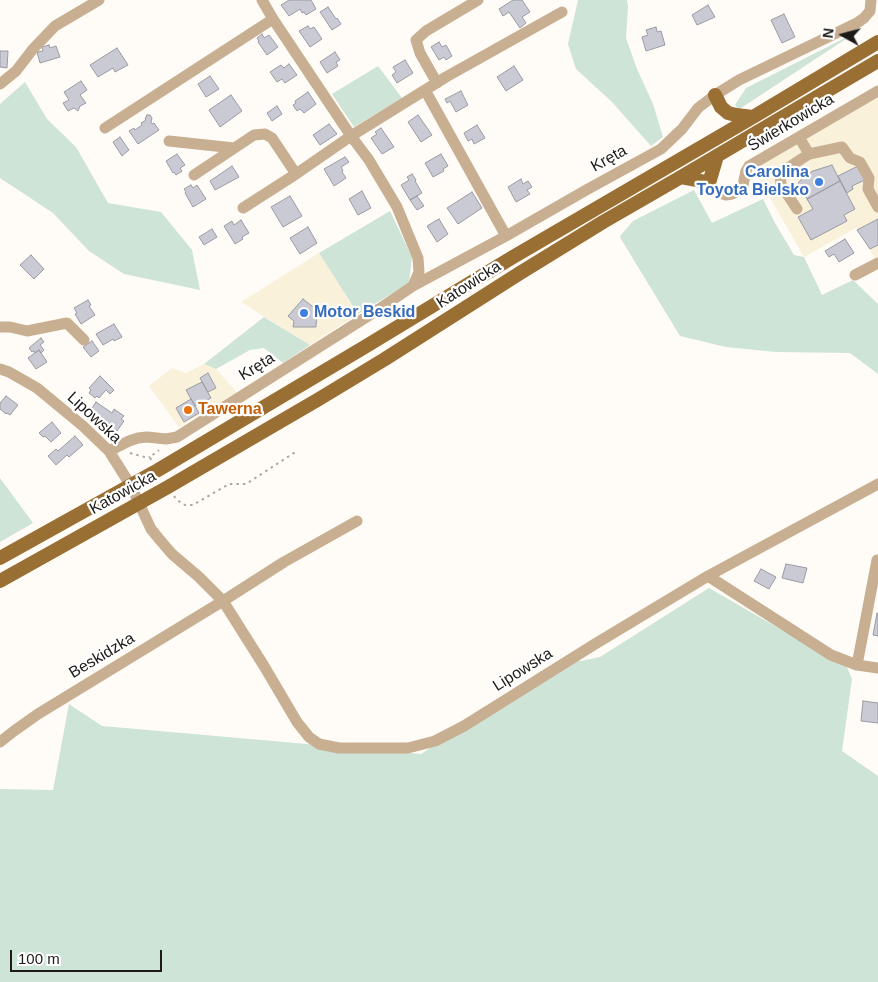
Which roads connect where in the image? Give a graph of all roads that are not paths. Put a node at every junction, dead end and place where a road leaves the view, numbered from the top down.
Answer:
1 (99, 0) edge
2 (262, 0) edge
3 (478, 0) edge
4 (871, 0) edge
5 (562, 12) dead end
6 (273, 19) junction
7 (878, 42) edge
8 (878, 61) edge
9 (437, 83) junction
10 (0, 84) edge
11 (425, 90) junction
12 (878, 91) edge
13 (714, 95) junction
14 (753, 117) junction
15 (105, 128) dead end
16 (351, 136) junction
17 (799, 137) junction
18 (169, 142) dead end
19 (234, 148) junction
20 (809, 154) junction
21 (717, 156) junction
22 (296, 174) junction
23 (194, 176) dead end
24 (681, 177) junction
25 (709, 183) junction
26 (878, 207) edge
27 (243, 208) dead end
28 (797, 210) dead end
29 (506, 236) junction
30 (878, 264) edge
31 (855, 275) dead end
32 (413, 286) junction
33 (0, 327) edge
34 (84, 340) dead end
35 (0, 369) edge
36 (109, 451) junction
37 (878, 484) edge
38 (131, 486) junction
39 (140, 504) junction
40 (357, 521) dead end
41 (0, 558) edge
42 (877, 560) edge
43 (708, 576) junction
44 (0, 581) edge
45 (223, 601) junction
46 (858, 665) junction
47 (878, 668) edge
48 (0, 742) edge

1 - 10 street
2 - 6 street
3 - 9 street
4 - 13 street
5 - 9 street
6 - 15 street
6 - 16 street
7 - 14 main road, Katowicka
8 - 21 main road, Katowicka
9 - 11 street
11 - 16 street
11 - 29 street
12 - 17 street, Świerkowicka
13 - 14 main road
13 - 29 street, Kręta
14 - 38 main road, Katowicka
16 - 22 street
16 - 32 street
17 - 20 street
17 - 25 street, Świerkowicka
18 - 19 street
19 - 22 street
19 - 23 street
20 - 26 street
20 - 28 street
21 - 24 main road, Katowicka
21 - 25 main road
22 - 27 street
24 - 25 main road
24 - 39 main road, Katowicka
29 - 32 street, Kręta
30 - 31 street
32 - 36 street, Kręta
33 - 34 street
35 - 36 street, Lipowska
36 - 38 street, Lipowska
37 - 43 street, Lipowska
38 - 39 street, Lipowska
38 - 41 main road, Katowicka
39 - 44 main road, Katowicka
39 - 45 street, Lipowska
40 - 45 street
42 - 46 street
43 - 45 street, Lipowska
43 - 46 street
45 - 48 street, Beskidzka
46 - 47 street

